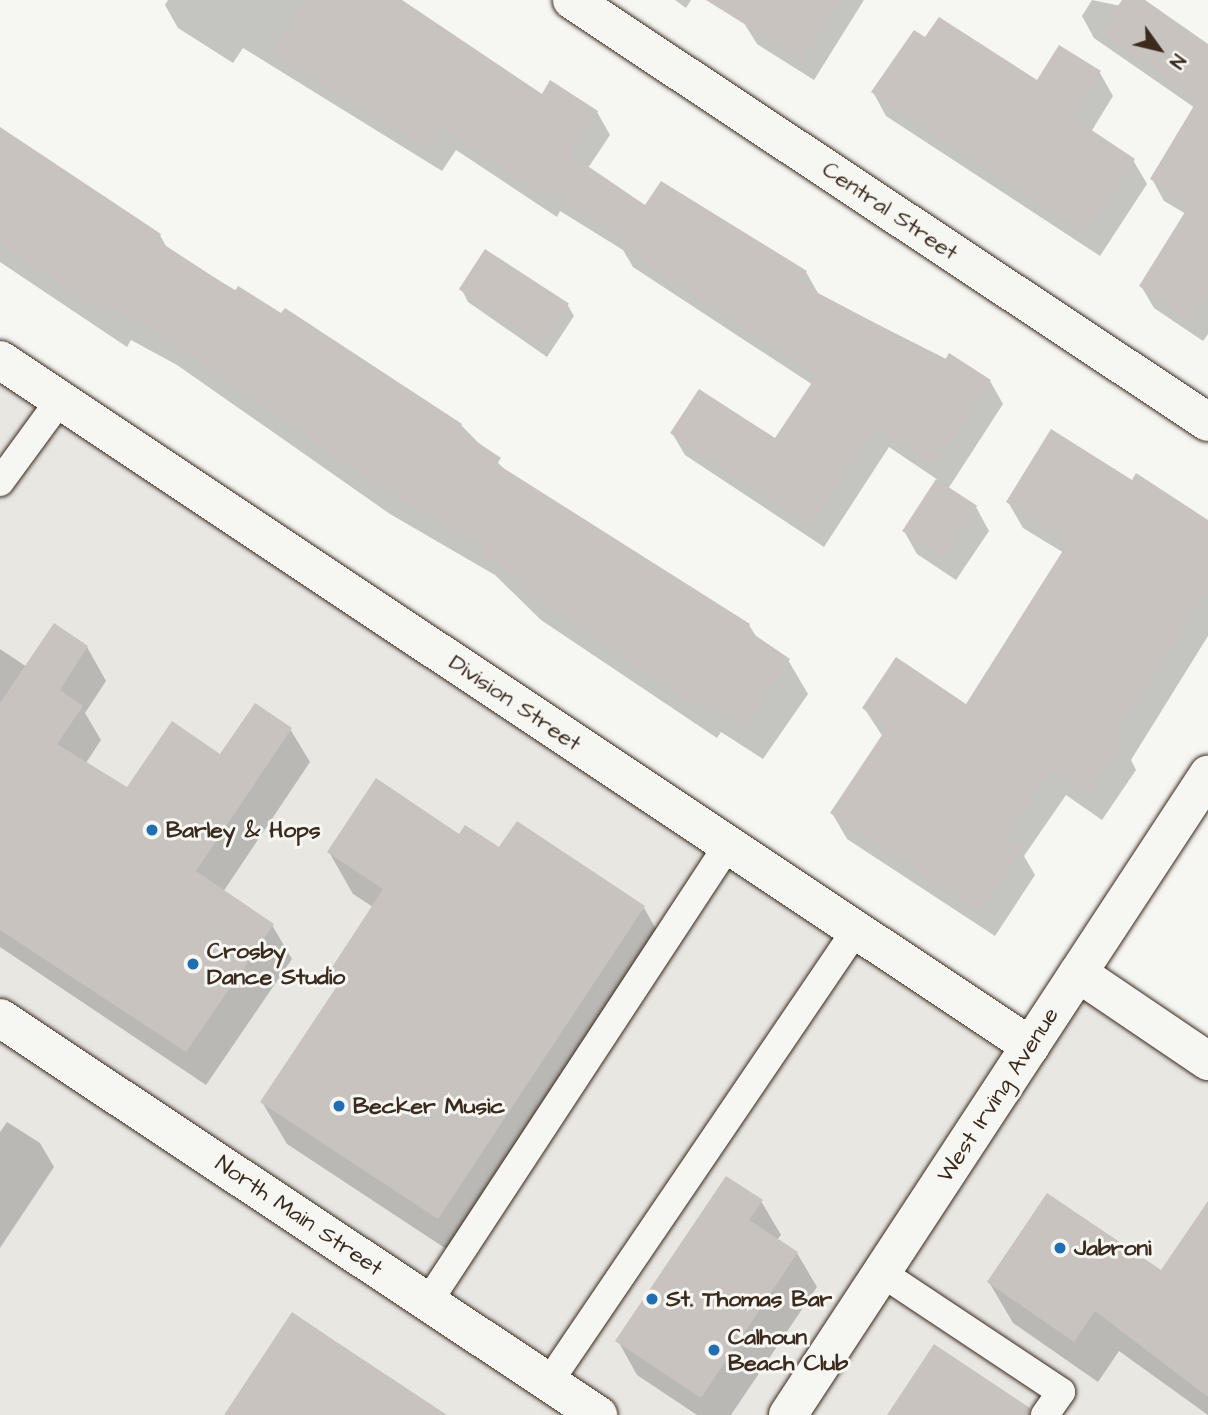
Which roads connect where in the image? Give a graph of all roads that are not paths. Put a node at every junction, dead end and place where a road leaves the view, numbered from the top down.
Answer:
1 (572, 0) edge
2 (0, 360) edge
3 (60, 400) junction
4 (1208, 422) edge
5 (0, 482) edge
6 (1208, 775) edge
7 (728, 845) junction
8 (856, 930) junction
9 (1078, 973) junction
10 (0, 1018) edge
11 (1030, 1046) junction
12 (1208, 1061) edge
13 (882, 1273) junction
14 (428, 1302) junction
15 (549, 1382) junction
16 (598, 1415) edge
17 (788, 1415) edge
18 (1045, 1415) edge

1 - 4 street, Central Street
2 - 3 street, Division Street
3 - 5 lane
3 - 7 street, Division Street
6 - 9 street, West Irving Avenue
7 - 8 street, Division Street
7 - 14 lane
8 - 11 street, Division Street
8 - 15 lane
9 - 11 street, West Irving Avenue
9 - 12 street
10 - 14 street, North Main Street
11 - 13 street, West Irving Avenue
13 - 17 street, West Irving Avenue
13 - 18 lane
14 - 15 street, North Main Street
15 - 16 street, North Main Street

